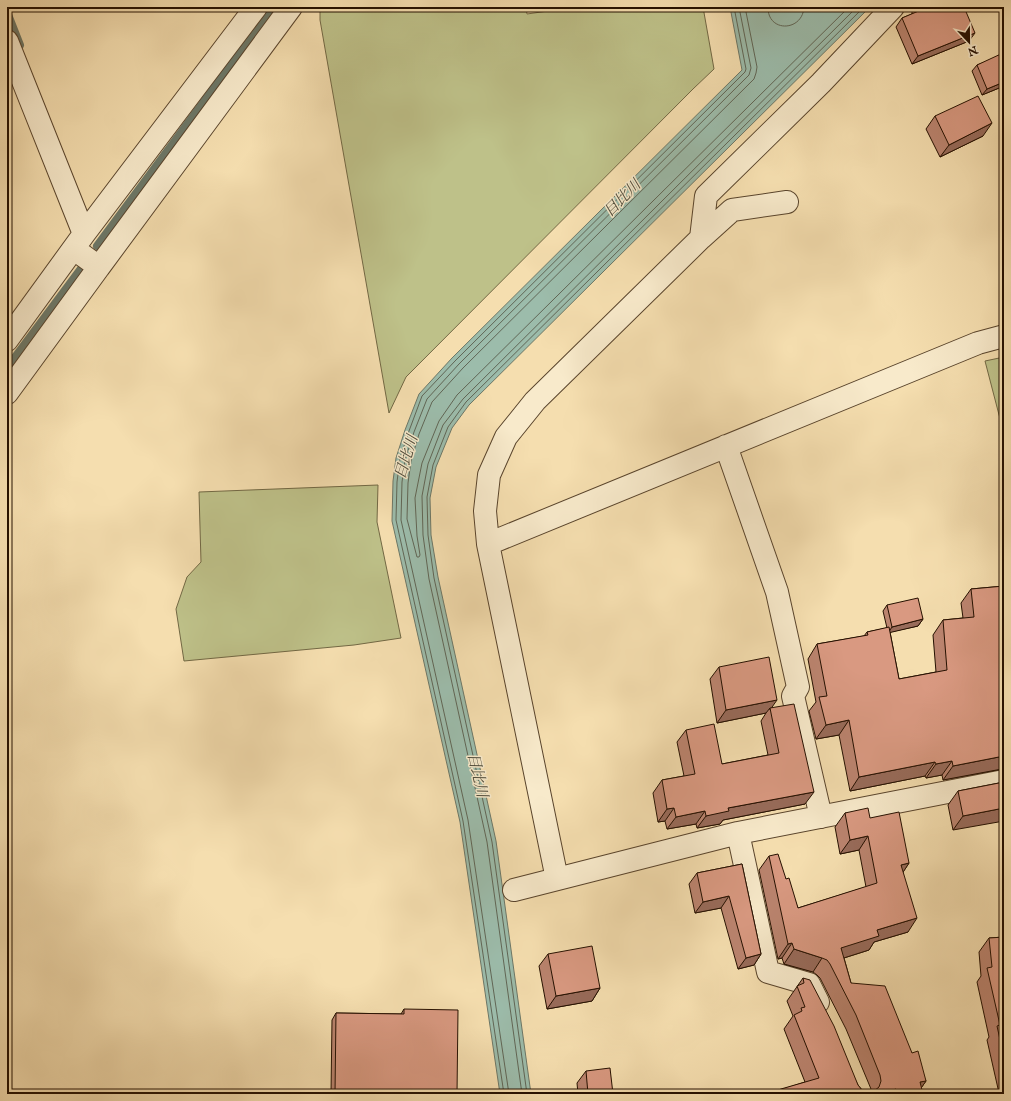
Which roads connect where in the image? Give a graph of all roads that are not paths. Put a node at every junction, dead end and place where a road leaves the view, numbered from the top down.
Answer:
1 (256, 7) edge
2 (291, 7) edge
3 (892, 7) edge
4 (7, 41) edge
5 (787, 202) dead end
6 (701, 238) junction
7 (79, 242) junction
8 (99, 267) junction
9 (1004, 336) edge
10 (7, 340) edge
11 (7, 393) edge
12 (726, 446) junction
13 (488, 544) junction
14 (1004, 780) edge
15 (820, 817) junction
16 (738, 833) junction
17 (557, 879) junction
18 (514, 890) dead end
19 (825, 1016) edge

1 - 7 street
2 - 8 street
3 - 6 street
4 - 7 street
5 - 6 street
6 - 13 street
7 - 8 street
7 - 10 street
8 - 11 street
9 - 12 street
12 - 13 street
12 - 15 street
13 - 17 street
14 - 15 street
15 - 16 street
16 - 17 street
16 - 19 street
17 - 18 street

